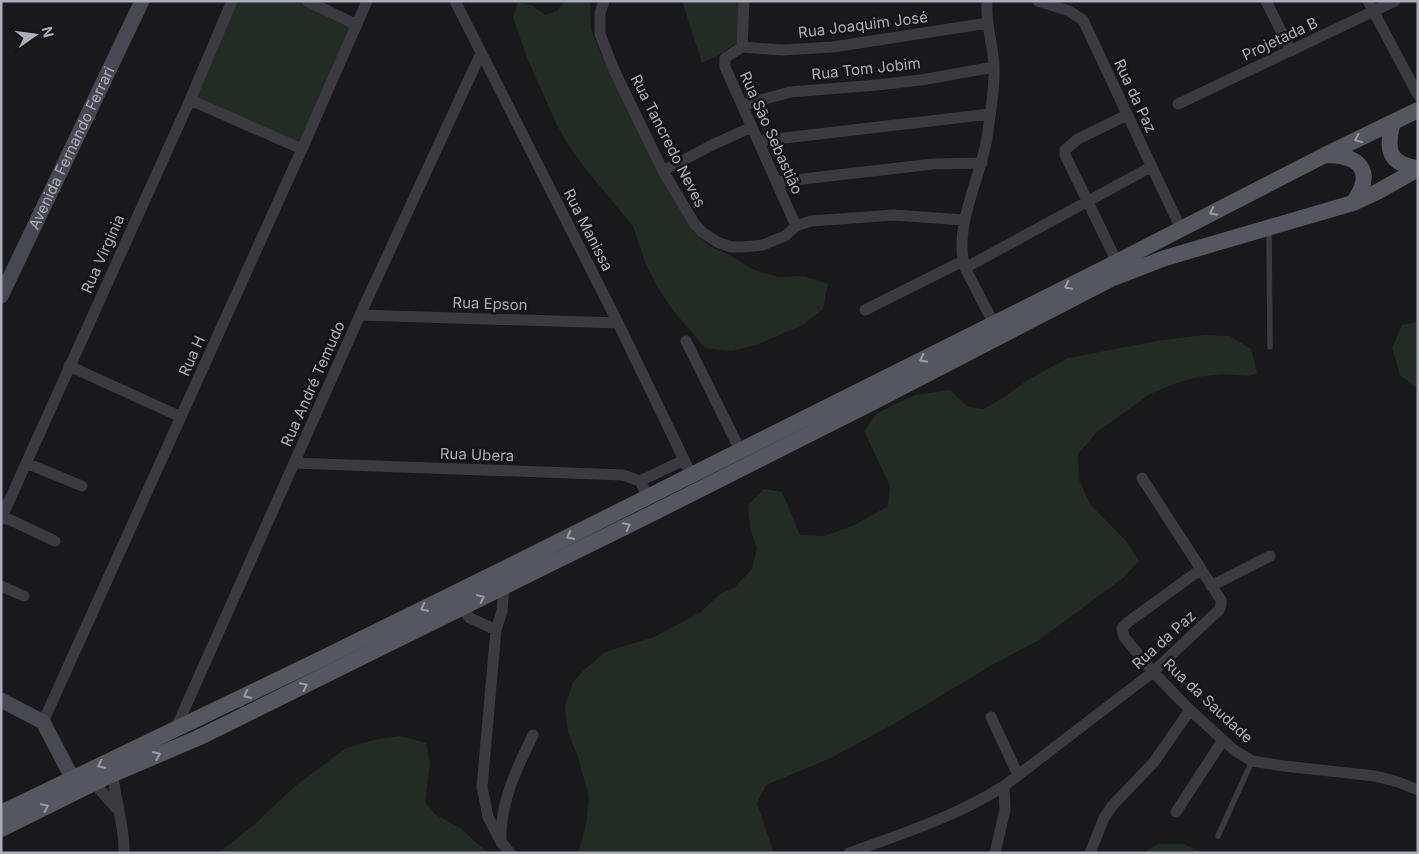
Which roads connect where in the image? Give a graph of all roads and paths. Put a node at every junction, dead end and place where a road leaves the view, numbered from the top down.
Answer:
1 (142, 1) edge
2 (232, 1) edge
3 (307, 1) edge
4 (367, 1) edge
5 (455, 1) edge
6 (604, 1) edge
7 (744, 1) edge
8 (987, 1) edge
9 (1038, 1) edge
10 (1266, 1) edge
11 (1395, 1) edge
12 (1370, 6) edge
13 (988, 23) junction
14 (357, 25) junction
15 (742, 47) junction
16 (1290, 51) junction
17 (481, 53) junction
18 (994, 67) junction
19 (1418, 94) edge
20 (190, 100) junction
21 (1178, 104) dead end
22 (743, 105) junction
23 (1418, 110) edge
24 (990, 114) junction
25 (1127, 114) junction
26 (1393, 122) junction
27 (752, 127) junction
28 (759, 140) junction
29 (302, 149) junction
30 (1325, 154) junction
31 (982, 163) junction
32 (1151, 167) junction
33 (1418, 169) edge
34 (663, 171) junction
35 (778, 182) junction
36 (1087, 201) junction
37 (1353, 203) junction
38 (964, 220) junction
39 (796, 226) junction
40 (1269, 227) junction
41 (1181, 229) junction
42 (1117, 262) junction
43 (964, 264) junction
44 (1, 296) edge
45 (865, 310) dead end
46 (360, 315) junction
47 (618, 324) junction
48 (994, 324) junction
49 (686, 341) dead end
50 (1270, 346) dead end
51 (69, 366) junction
52 (181, 416) junction
53 (740, 450) junction
54 (26, 462) junction
55 (294, 463) junction
56 (688, 467) junction
57 (1142, 478) dead end
58 (640, 481) junction
59 (82, 486) dead end
60 (648, 497) junction
61 (2, 518) edge
62 (55, 541) dead end
63 (1270, 556) dead end
64 (1200, 570) junction
65 (1, 586) edge
66 (1211, 586) junction
67 (504, 587) junction
68 (24, 596) dead end
69 (461, 608) junction
70 (496, 630) junction
71 (1153, 672) junction
72 (1, 700) edge
73 (1190, 710) junction
74 (991, 717) dead end
75 (43, 722) junction
76 (176, 728) junction
77 (533, 735) dead end
78 (1223, 740) junction
79 (1252, 761) junction
80 (113, 775) junction
81 (1018, 775) junction
82 (94, 784) junction
83 (76, 785) junction
84 (1004, 786) junction
85 (1418, 790) edge
86 (118, 811) junction
87 (1176, 812) dead end
88 (1, 813) edge
89 (1, 829) edge
90 (1218, 836) dead end
91 (501, 842) junction
92 (124, 853) edge
93 (510, 853) edge
94 (849, 853) edge
95 (995, 853) edge
96 (1090, 853) edge

1 - 44 main road, Avenida Fernando Ferrari
2 - 20 street, Rua Virginia
3 - 14 street
4 - 14 street, Rua H
5 - 17 street, Rua Manissa
6 - 34 street, Rua Tancredo Neves
7 - 15 street
8 - 13 street
9 - 25 street, Rua da Paz
10 - 16 street
11 - 12 street, Projetada B
12 - 16 street, Projetada B
12 - 19 street
13 - 15 street, Rua Joaquim José
13 - 18 street
14 - 29 street, Rua H
15 - 22 street, Rua Sāo Sebastiāo
16 - 21 street, Projetada B
17 - 46 street, Rua André Temudo
17 - 47 street, Rua Manissa
18 - 22 street, Rua Tom Jobim
18 - 24 street
20 - 29 street
20 - 51 street, Rua Virginia
22 - 27 street, Rua Sāo Sebastiāo
23 - 26 main road
24 - 28 street
24 - 31 street
25 - 32 street, Rua da Paz
25 - 36 street
26 -> 30 main road
26 - 33 main road
27 - 28 street, Rua Sāo Sebastiāo
27 - 34 street
28 - 35 street, Rua Sāo Sebastiāo
29 - 52 street, Rua H
30 - 37 main road
30 -> 41 main road
31 - 35 street
31 - 38 street
32 - 36 street
32 - 41 street, Rua da Paz
33 - 37 main road
34 - 39 street, Rua Tancredo Neves
35 - 39 street, Rua Sāo Sebastiāo
36 - 42 street
36 - 43 street
37 - 40 main road
38 - 39 street, Rua Tancredo Neves
38 - 43 street
40 - 50 lane
67 -> 40 main road
41 - 42 main road
42 -> 48 main road
43 - 45 street
43 - 48 street
46 - 47 street, Rua Epson
46 - 55 street, Rua André Temudo
47 - 56 street, Rua Manissa
48 -> 53 main road
49 - 53 street
51 - 52 street
51 - 54 street, Rua Virginia
52 - 75 street, Rua H
53 - 56 main road
54 - 59 street
54 - 61 street, Rua Virginia
55 - 58 street, Rua Ubera
55 - 76 street, Rua André Temudo
56 - 58 street
56 - 60 main road
57 - 64 street, Rua da Paz
58 - 60 street
60 -> 76 main road
61 - 62 street
63 - 66 street
64 - 66 street, Rua da Paz
64 - 71 street, Rua da Saudade
65 - 68 street
66 - 71 street, Rua da Paz
69 -> 67 main road
67 - 70 street
69 - 70 street
80 -> 69 main road
70 - 91 street
71 - 73 street, Rua da Saudade
71 - 81 street, Rua da Paz
72 - 75 main road
73 - 78 street, Rua da Saudade
73 - 96 street
74 - 81 street
75 - 83 main road
76 -> 83 main road
77 - 91 street
78 - 79 street, Rua da Saudade
78 - 87 street
79 - 85 street, Rua da Saudade
79 - 90 lane
80 - 82 main road
80 - 86 street
81 - 84 street, Rua da Paz
82 - 83 main road
82 - 86 street
83 - 88 main road
89 -> 83 main road
84 - 94 street, Rua da Paz
84 - 95 street
86 - 92 street
91 - 93 street

